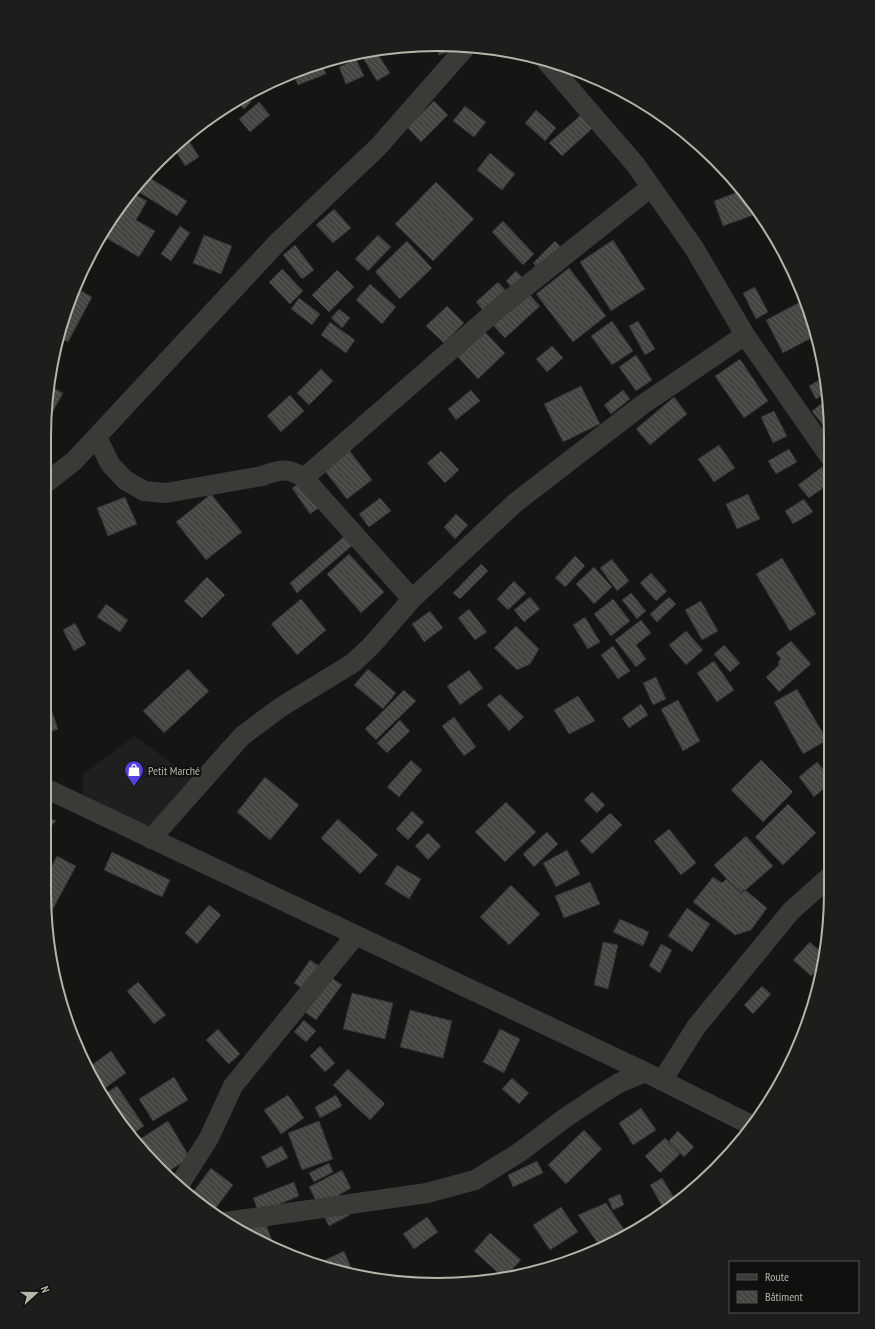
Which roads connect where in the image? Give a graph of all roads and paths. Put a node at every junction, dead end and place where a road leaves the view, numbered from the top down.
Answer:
1 (462, 52) edge
2 (553, 69) edge
3 (651, 187) junction
4 (744, 335) junction
5 (97, 436) junction
6 (824, 448) edge
7 (304, 478) junction
8 (51, 479) edge
9 (412, 600) junction
10 (51, 791) edge
11 (151, 839) junction
12 (824, 882) edge
13 (356, 936) junction
14 (653, 1076) junction
15 (747, 1123) edge
16 (181, 1181) edge
17 (235, 1221) edge

1 - 5 street
2 - 3 street
3 - 4 street
3 - 7 street
4 - 6 street
4 - 9 street
5 - 7 street
5 - 8 street
7 - 9 street
9 - 11 street
10 - 11 street
11 - 13 street
12 - 14 street
13 - 14 street
13 - 16 street
14 - 15 street
14 - 17 street

